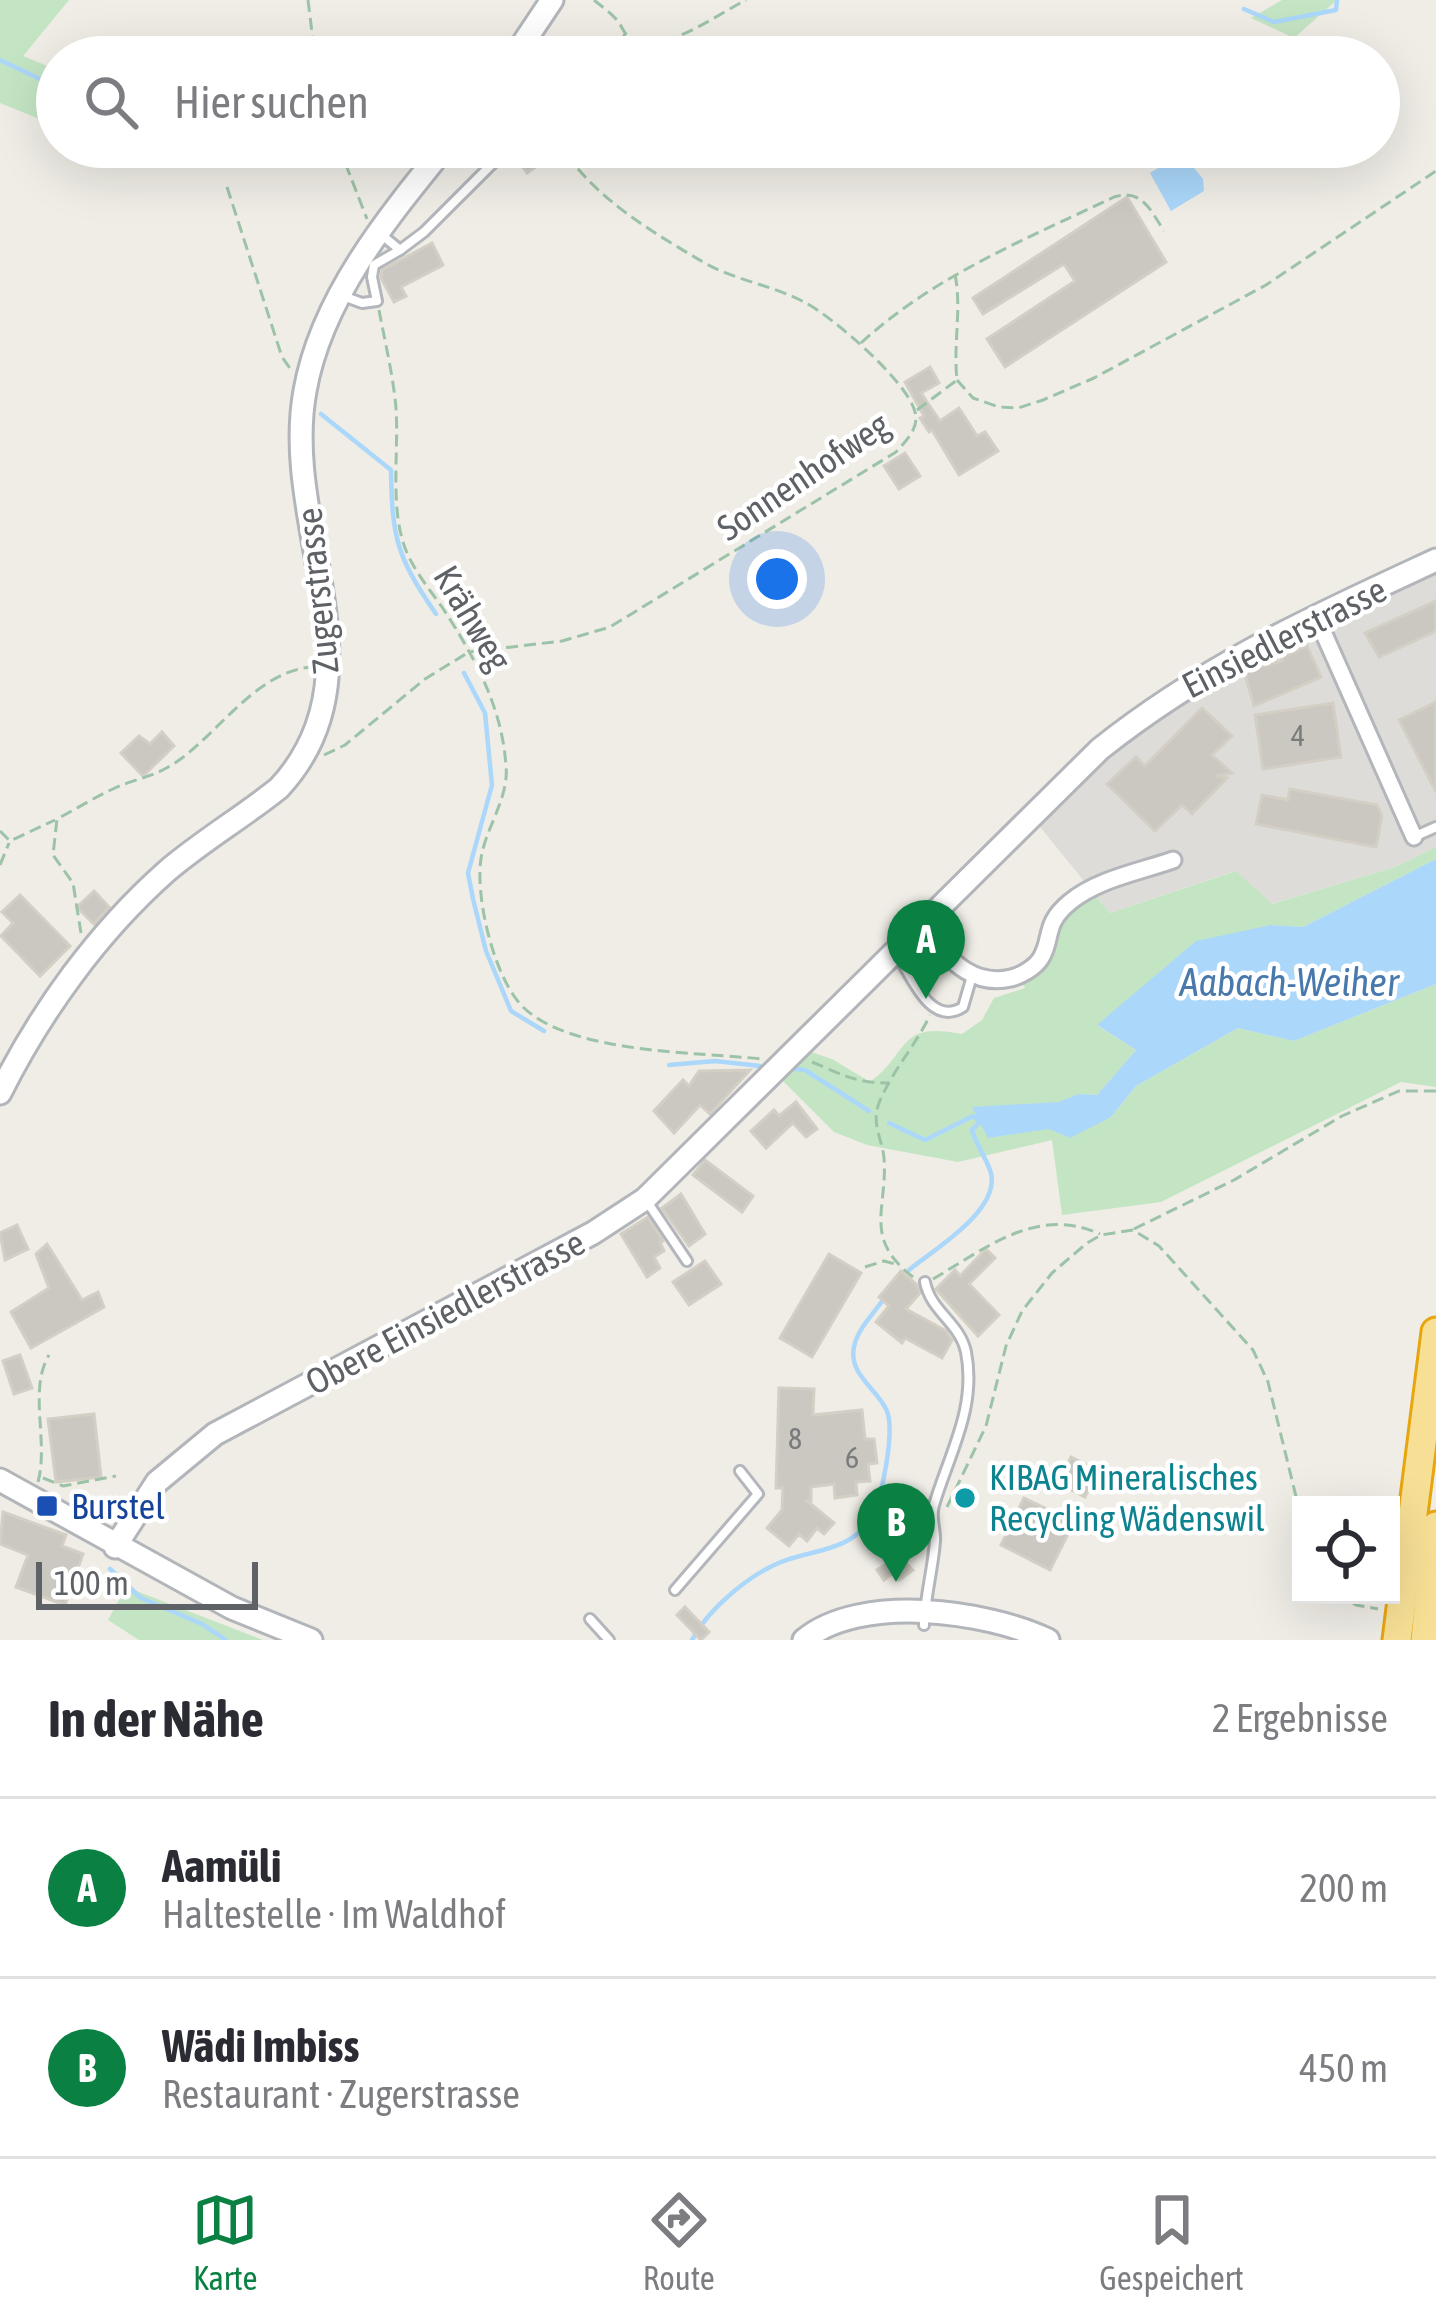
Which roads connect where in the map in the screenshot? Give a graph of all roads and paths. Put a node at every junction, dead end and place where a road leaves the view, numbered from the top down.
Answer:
1 (308, 0) edge
2 (552, 0) edge
3 (594, 0) edge
4 (746, 0) edge
5 (625, 34) joint
6 (312, 36) edge
7 (528, 36) edge
8 (627, 36) edge
9 (678, 36) edge
10 (347, 168) edge
11 (429, 168) edge
12 (488, 168) edge
13 (576, 168) edge
14 (1436, 171) edge
15 (227, 187) dead end
16 (1164, 231) dead end
17 (378, 233) junction
18 (400, 250) junction
19 (955, 274) junction
20 (341, 295) junction
21 (377, 301) junction
22 (860, 345) junction
23 (957, 380) junction
24 (307, 383) junction
25 (915, 411) junction
26 (1436, 560) edge
27 (1316, 616) junction
28 (469, 652) junction
29 (330, 665) junction
30 (306, 753) junction
31 (57, 819) junction
32 (1436, 827) edge
33 (0, 831) edge
34 (1414, 837) joint
35 (10, 841) junction
36 (1173, 860) dead end
37 (0, 865) edge
38 (920, 927) junction
39 (896, 951) junction
40 (88, 955) junction
41 (972, 976) junction
42 (933, 1008) junction
43 (743, 1057) dead end
44 (778, 1066) junction
45 (889, 1083) junction
46 (1436, 1091) edge
47 (0, 1093) edge
48 (646, 1199) junction
49 (1132, 1230) junction
50 (1101, 1235) junction
51 (687, 1261) dead end
52 (897, 1264) junction
53 (865, 1267) dead end
54 (936, 1278) dead end
55 (925, 1282) joint
56 (1436, 1332) edge
57 (50, 1355) dead end
58 (740, 1472) dead end
59 (40, 1476) junction
60 (116, 1476) dead end
61 (0, 1480) edge
62 (1296, 1496) edge
63 (32, 1498) junction
64 (1436, 1526) edge
65 (936, 1535) junction
66 (115, 1546) junction
67 (675, 1590) dead end
68 (1354, 1604) edge
69 (1380, 1610) dead end
70 (924, 1618) junction
71 (590, 1619) dead end
72 (311, 1640) edge
73 (609, 1640) edge
74 (804, 1640) edge
75 (834, 1640) edge
76 (1011, 1640) edge
77 (1048, 1640) edge
78 (1397, 1640) edge
79 (1425, 1640) edge

1 - 6 path
2 - 7 main road
3 - 5 path
4 - 9 path
5 - 8 path
10 - 17 path
11 - 17 main road, Zugerstrasse
12 - 18 lane
13 - 22 path, Sonnenhofweg
14 - 23 path
15 - 24 path
16 - 19 path
17 - 18 lane
17 - 20 main road, Zugerstrasse
18 - 21 lane
19 - 22 path
19 - 23 path
20 - 21 lane
20 - 24 main road, Zugerstrasse
21 - 28 path, Krähweg
22 - 25 path, Sonnenhofweg
23 - 25 path
24 - 29 main road, Zugerstrasse
25 - 28 path, Sonnenhofweg
26 - 27 main road, Einsiedlerstrasse
27 - 34 street
27 - 38 main road, Einsiedlerstrasse
28 - 30 path, Sonnenhofweg
28 - 43 path, Krähweg
29 - 30 main road, Zugerstrasse
29 - 31 path
30 - 40 main road, Zugerstrasse
31 - 35 path
31 - 40 path
32 - 34 lane
33 - 35 path
35 - 37 path
36 - 41 street
38 - 39 main road, Einsiedlerstrasse
38 - 41 street
39 - 42 lane
39 - 44 main road, Einsiedlerstrasse
40 - 47 main road, Zugerstrasse
41 - 42 lane
42 - 45 path
44 - 45 path
44 - 48 main road, Obere Einsiedlerstrasse
45 - 52 path
46 - 49 path
48 - 51 lane
48 - 66 main road, Obere Einsiedlerstrasse
49 - 50 path
49 - 62 path
50 - 54 path
50 - 65 path
52 - 53 path
52 - 55 path
55 - 65 lane
56 - 78 highway
57 - 59 path
58 - 67 lane
59 - 60 path
59 - 63 path
61 - 63 main road
63 - 66 main road
64 - 79 highway
65 - 70 lane
66 - 72 main road
68 - 69 path
70 - 74 main road
70 - 75 main road
70 - 76 main road
70 - 77 main road
71 - 73 lane

